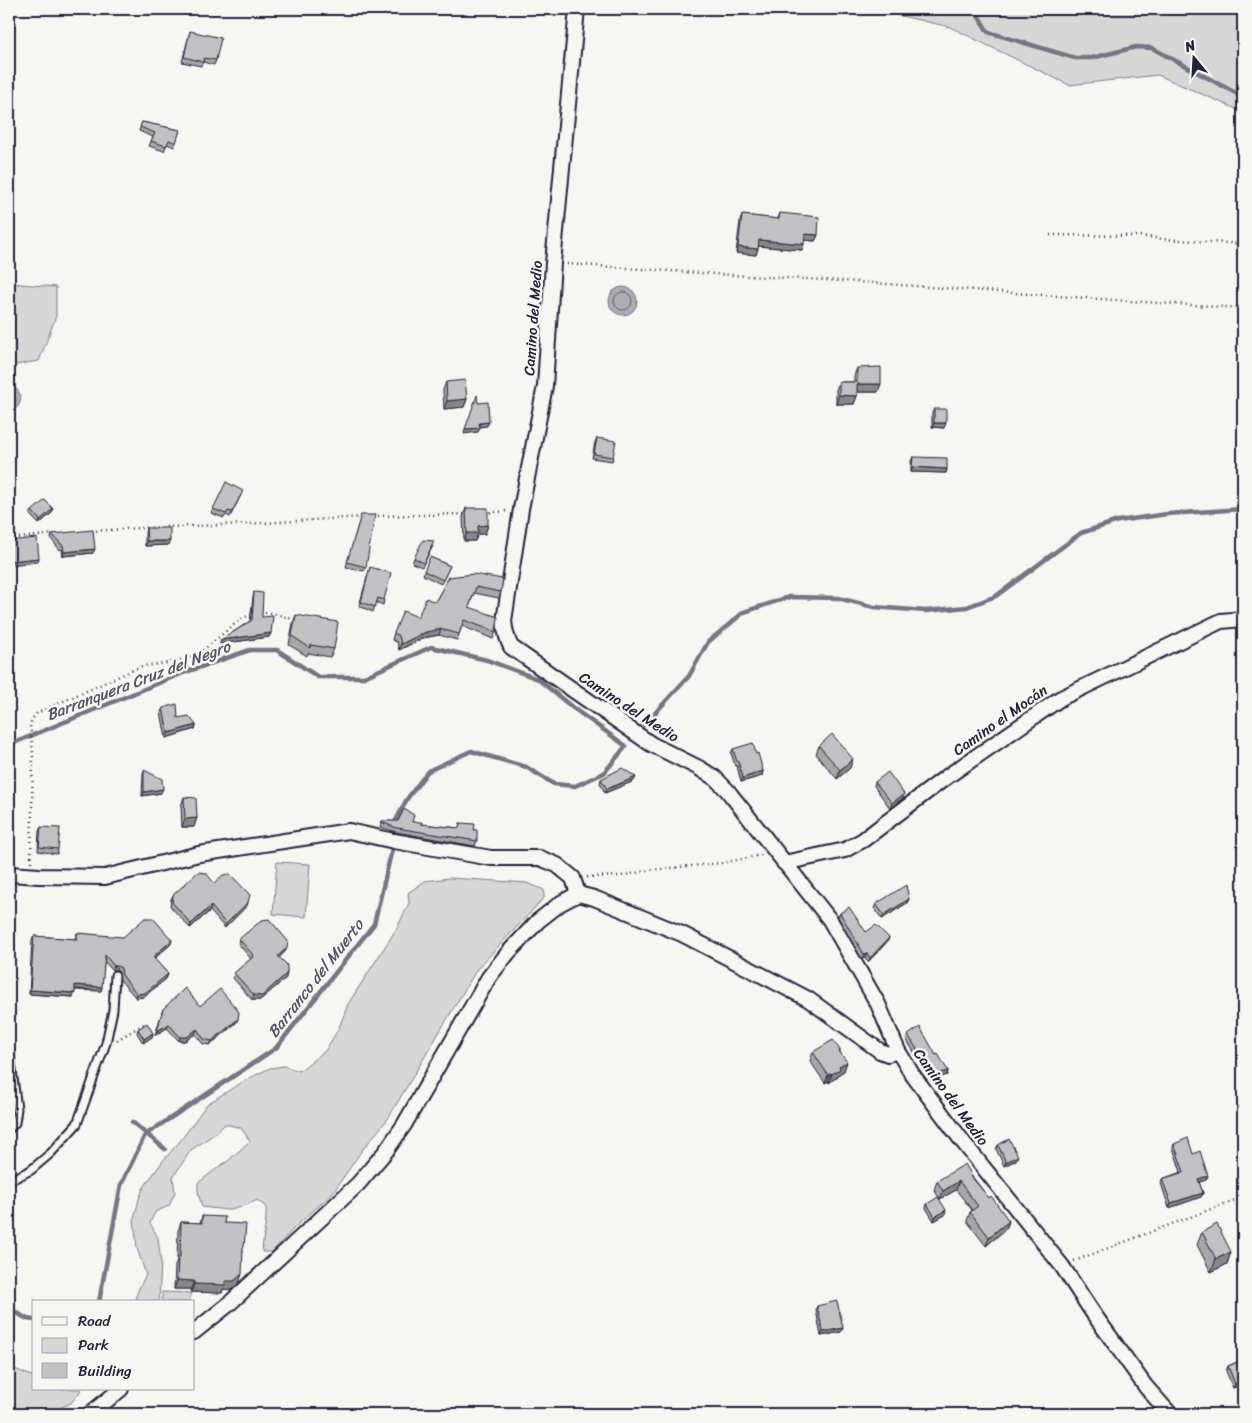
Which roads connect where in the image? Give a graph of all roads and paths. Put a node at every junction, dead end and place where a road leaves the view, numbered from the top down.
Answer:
1 (577, 9) edge
2 (1050, 235) dead end
3 (1243, 244) edge
4 (553, 263) junction
5 (1243, 308) edge
6 (521, 509) junction
7 (467, 514) edge
8 (477, 514) edge
9 (364, 516) edge
10 (373, 516) edge
11 (91, 531) edge
12 (63, 534) edge
13 (9, 539) edge
14 (1243, 619) edge
15 (300, 621) edge
16 (780, 858) junction
17 (9, 874) edge
18 (30, 876) junction
19 (573, 878) junction
20 (578, 894) junction
21 (115, 975) dead end
22 (144, 1024) edge
23 (106, 1043) junction
24 (9, 1046) edge
25 (898, 1051) junction
26 (9, 1129) edge
27 (9, 1181) edge
28 (1243, 1197) edge
29 (1062, 1266) junction
30 (195, 1331) edge
31 (121, 1390) edge
32 (90, 1414) edge
33 (1170, 1414) edge

1 - 4 street, Camino del Medio
2 - 3 path
4 - 5 path
4 - 6 street, Camino del Medio
6 - 8 path
6 - 16 street, Camino del Medio
7 - 10 path
9 - 11 path
12 - 13 path
14 - 16 street, Camino el Mocán
15 - 18 path
16 - 19 path
16 - 25 street, Camino del Medio
17 - 18 street
18 - 19 street
19 - 20 street
20 - 25 street
20 - 30 street
21 - 23 lane
22 - 23 path
23 - 27 lane
24 - 26 lane
25 - 29 street, Camino del Medio
28 - 29 path
29 - 33 street, Camino del Medio
31 - 32 street

